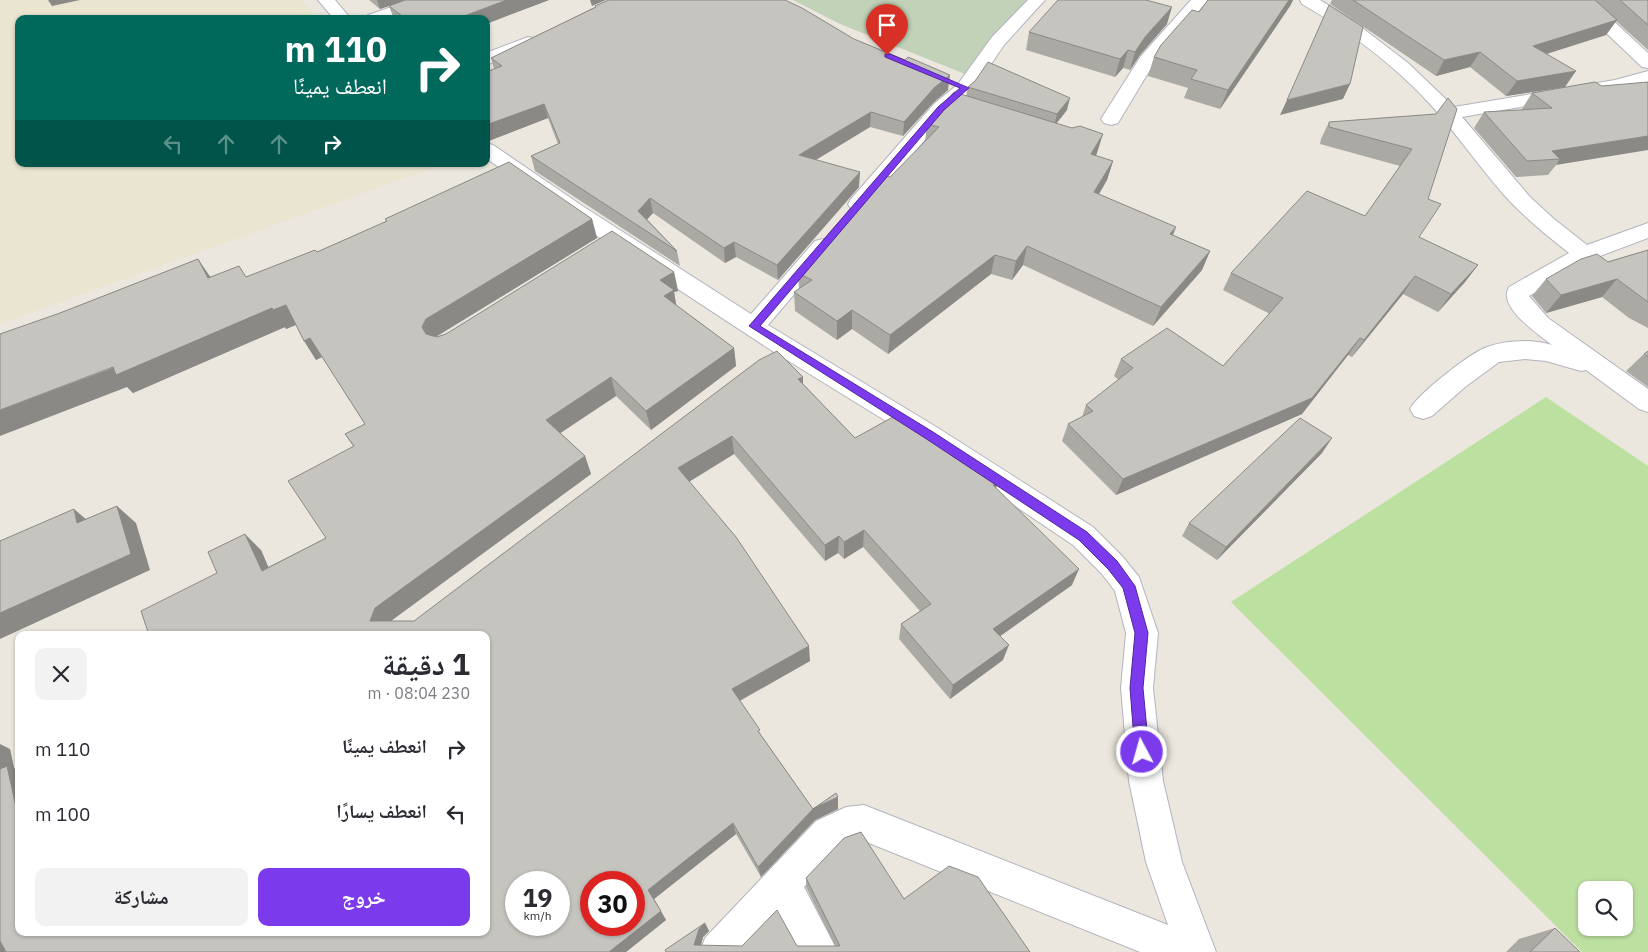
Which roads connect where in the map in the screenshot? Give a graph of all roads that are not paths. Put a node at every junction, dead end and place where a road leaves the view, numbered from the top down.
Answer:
1 (326, 0) edge
2 (428, 0) edge
3 (1037, 0) edge
4 (1200, 0) edge
5 (1308, 0) edge
6 (1587, 0) edge
7 (339, 15) edge
8 (385, 15) edge
9 (540, 37) edge
10 (490, 58) edge
11 (1648, 63) edge
12 (1648, 76) edge
13 (1450, 114) junction
14 (1111, 119) dead end
15 (490, 152) edge
16 (1648, 230) edge
17 (617, 237) junction
18 (1619, 240) junction
19 (592, 253) edge
20 (1641, 253) edge
21 (1584, 254) junction
22 (754, 326) junction
23 (783, 346) junction
24 (759, 364) edge
25 (1600, 368) junction
26 (1648, 402) edge
27 (1422, 409) dead end
28 (782, 883) junction
29 (719, 952) edge
30 (819, 952) edge
31 (1188, 952) edge
32 (1197, 952) edge

1 - 7 street
2 - 8 street
3 - 22 street
4 - 14 street
5 - 13 street
6 - 11 street
9 - 10 street
12 - 13 street
13 - 21 street
15 - 17 street
16 - 18 street
17 - 19 street
17 - 22 street
18 - 20 street
18 - 21 street
21 - 25 street
22 - 23 street
23 - 24 street
23 - 32 street
25 - 26 street
25 - 27 street
28 - 29 street
28 - 30 street
28 - 31 street

